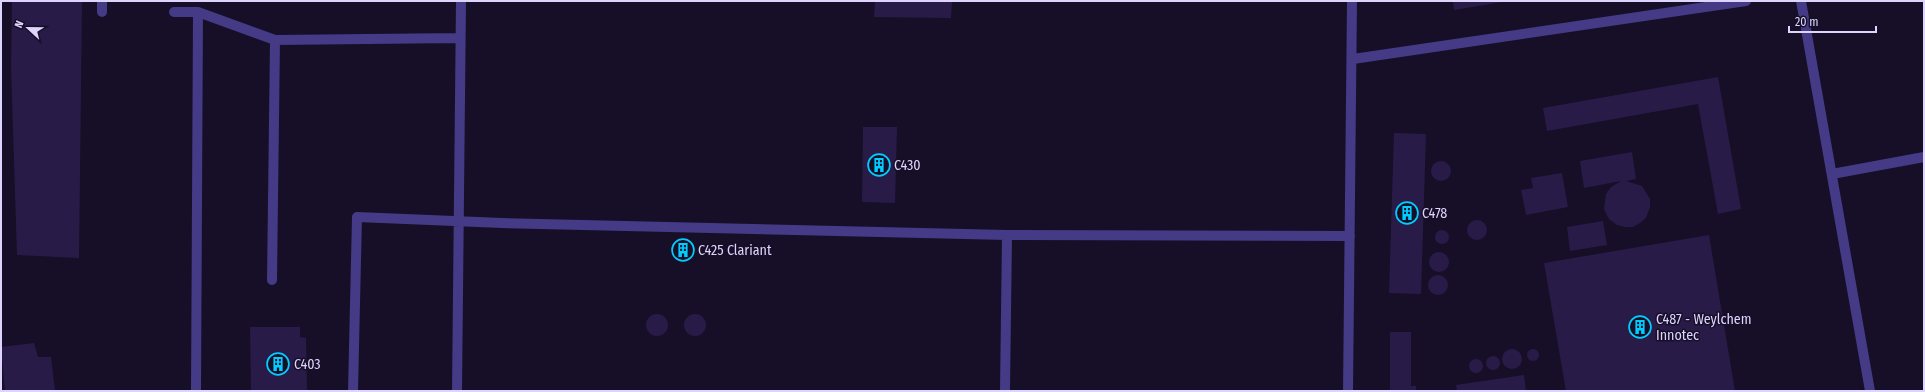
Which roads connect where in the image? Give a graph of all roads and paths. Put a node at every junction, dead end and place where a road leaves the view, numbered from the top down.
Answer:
1 (461, 1) edge
2 (1352, 1) edge
3 (1746, 1) edge
4 (1801, 1) edge
5 (174, 12) dead end
6 (198, 12) junction
7 (460, 38) junction
8 (275, 40) junction
9 (1353, 60) junction
10 (1924, 157) edge
11 (1832, 174) junction
12 (459, 222) junction
13 (1007, 235) junction
14 (1350, 236) junction
15 (272, 280) dead end
16 (196, 391) edge
17 (353, 391) edge
18 (457, 391) edge
19 (1005, 391) edge
20 (1348, 391) edge
21 (1870, 391) edge

1 - 7 street
2 - 9 street
3 - 9 street
4 - 11 street
5 - 6 street
6 - 8 street
6 - 16 street
7 - 8 street
7 - 12 street
8 - 15 street
9 - 14 street
10 - 11 street
11 - 21 street
12 - 13 street
12 - 17 street
12 - 18 street
13 - 14 street
13 - 19 street
14 - 20 street

